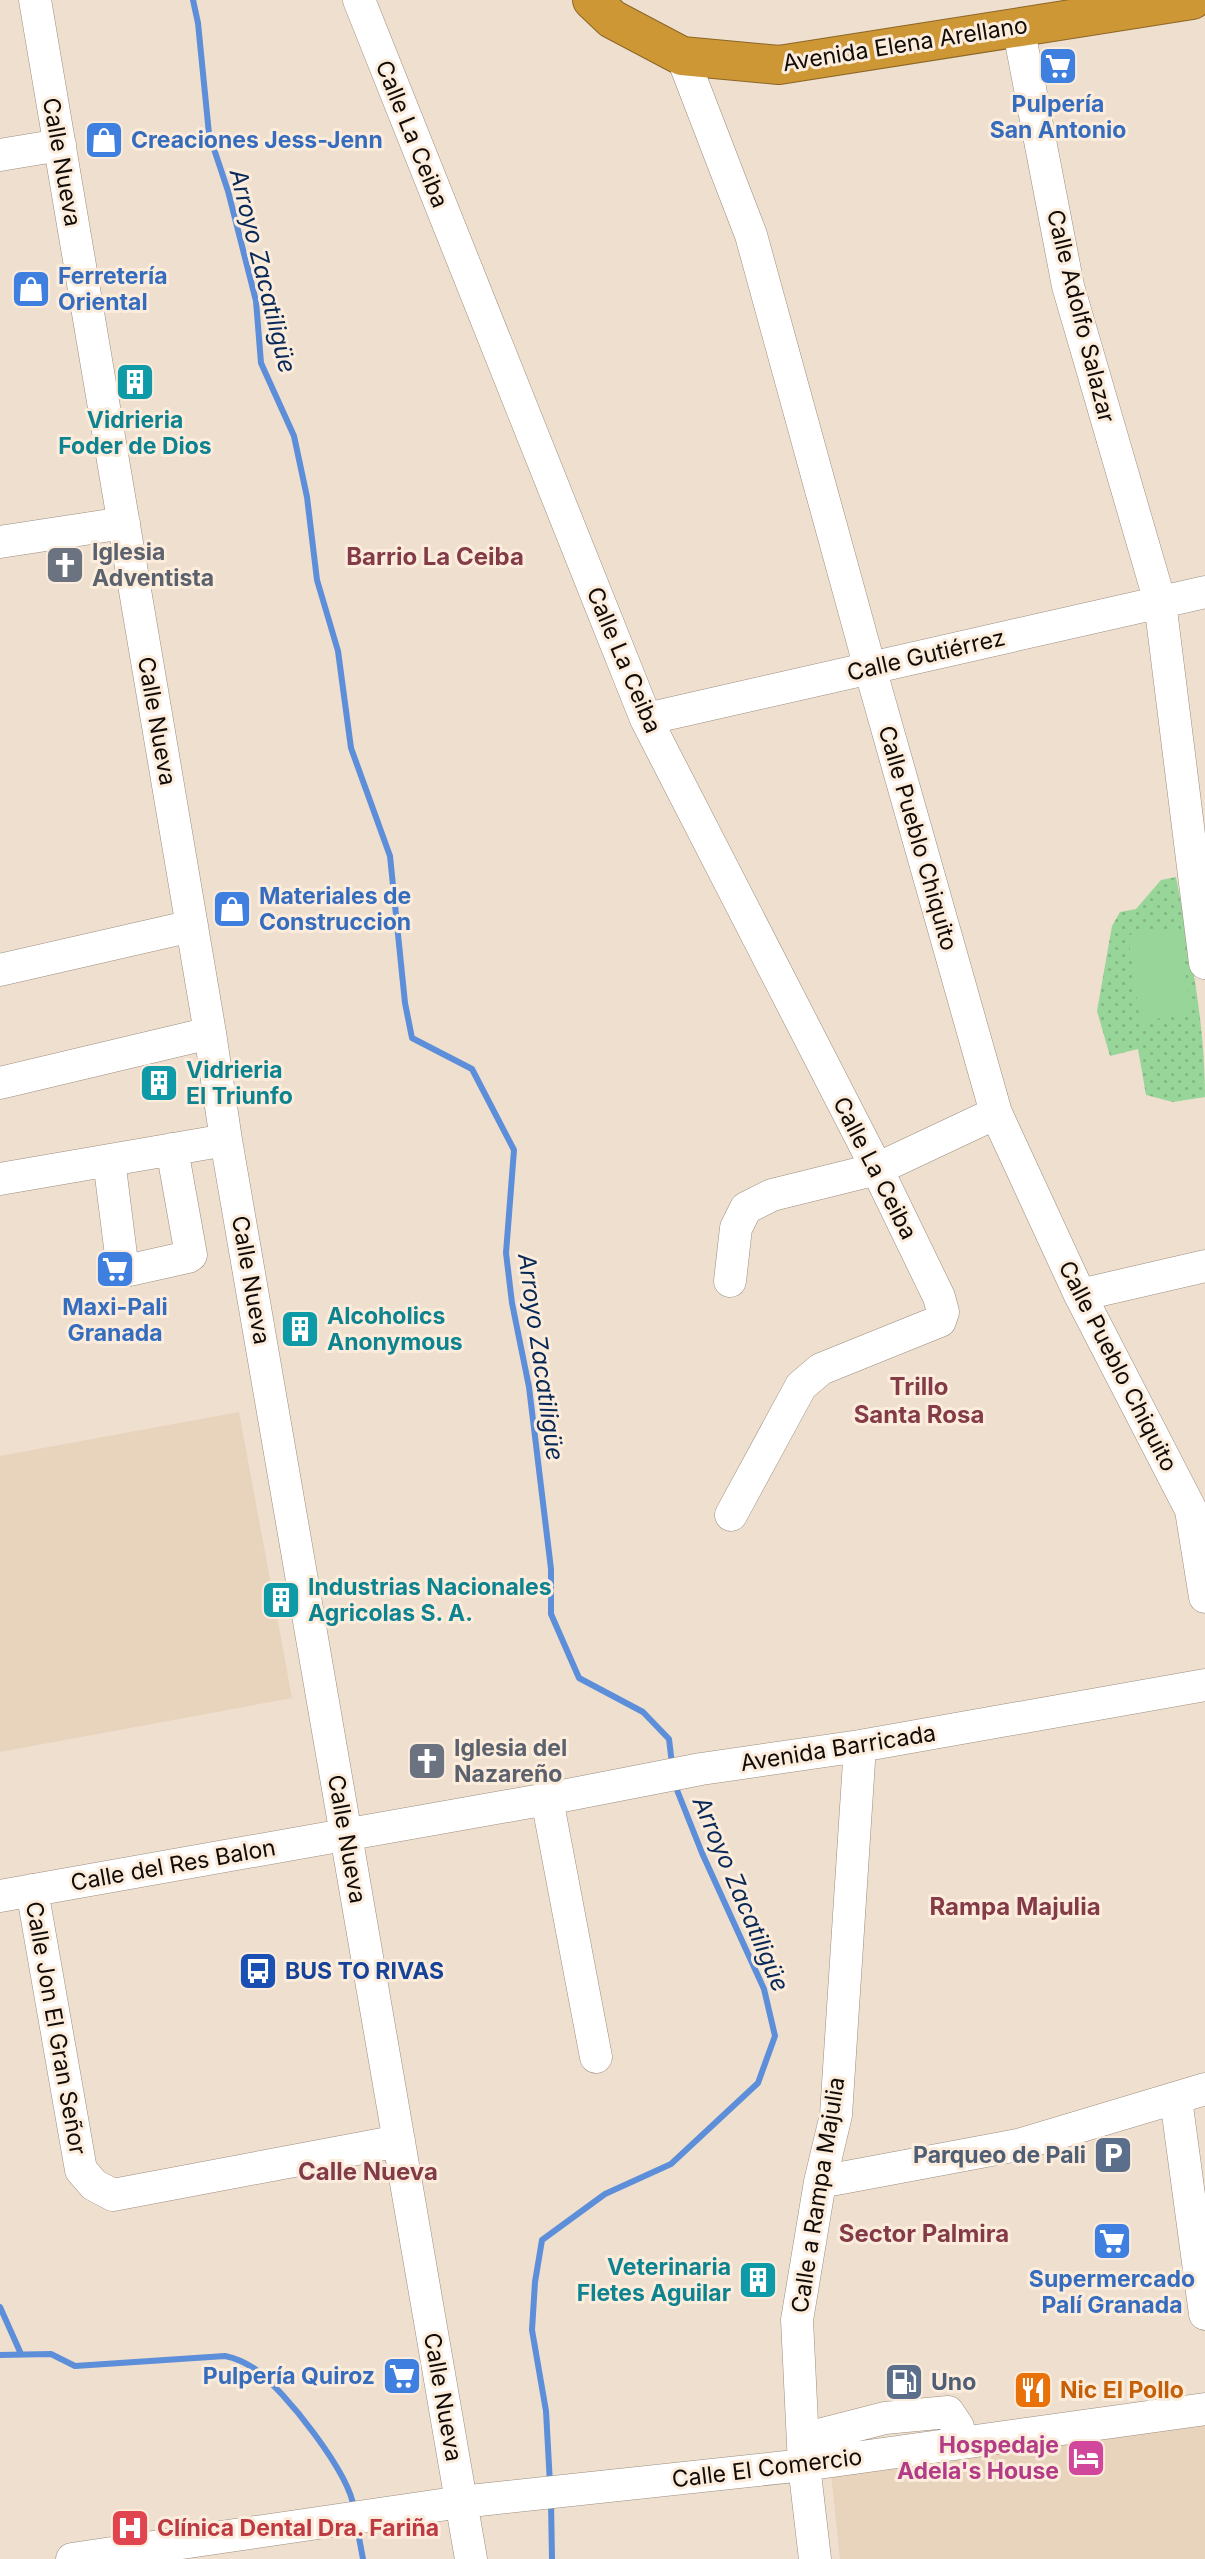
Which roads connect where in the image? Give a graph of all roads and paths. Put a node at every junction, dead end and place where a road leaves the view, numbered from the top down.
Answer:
1 (35, 0) edge
2 (359, 0) edge
3 (592, 0) edge
4 (1192, 0) edge
5 (1018, 26) junction
6 (682, 57) junction
7 (60, 145) junction
8 (0, 155) edge
9 (124, 523) junction
10 (0, 542) edge
11 (1205, 592) edge
12 (1160, 602) junction
13 (870, 668) junction
14 (646, 719) junction
15 (192, 926) junction
16 (1205, 963) edge
17 (0, 970) edge
18 (211, 1033) junction
19 (0, 1083) edge
20 (996, 1113) junction
21 (226, 1140) junction
22 (172, 1149) junction
23 (109, 1160) junction
24 (877, 1169) junction
25 (0, 1179) edge
26 (1205, 1266) edge
27 (730, 1281) dead end
28 (1080, 1295) junction
29 (731, 1516) dead end
30 (1205, 1597) edge
31 (1205, 1685) edge
32 (860, 1746) junction
33 (547, 1799) junction
34 (347, 1835) junction
35 (32, 1890) junction
36 (0, 1896) edge
37 (596, 2057) dead end
38 (1190, 2094) edge
39 (399, 2141) junction
40 (820, 2182) junction
41 (1205, 2314) edge
42 (1205, 2409) edge
43 (804, 2452) junction
44 (461, 2502) junction
45 (72, 2559) edge
46 (471, 2559) edge
47 (815, 2559) edge

1 - 7 street, Calle Nueva
2 - 14 street, Calle La Ceiba
3 - 6 highway, Avenida Elena Arellano
4 - 5 highway, Avenida Elena Arellano
5 - 6 highway, Avenida Elena Arellano
5 - 12 street, Calle Adolfo Salazar
6 - 13 street, Calle Pueblo Chiquito
7 - 8 street
7 - 9 street, Calle Nueva
9 - 10 street
9 - 15 street, Calle Nueva
11 - 12 street, Calle Gutiérrez
12 - 13 street, Calle Gutiérrez
12 - 16 street, Calle Adolfo Salazar
13 - 14 street, Calle Gutiérrez
13 - 20 street, Calle Pueblo Chiquito
14 - 24 street, Calle La Ceiba
15 - 17 street
15 - 18 street, Calle Nueva
18 - 19 street
18 - 21 street, Calle Nueva
20 - 24 street
20 - 28 street, Calle Pueblo Chiquito
21 - 22 street
21 - 34 street, Calle Nueva
22 - 23 street
22 - 23 street
23 - 25 street
24 - 27 street
24 - 29 street, Calle La Ceiba
26 - 28 street
28 - 30 street, Calle Pueblo Chiquito
31 - 32 street, Avenida Barricada
32 - 33 street, Avenida Barricada
32 - 40 street, Calle a Rampa Majulia
33 - 34 street, Avenida Barricada
33 - 37 street
34 - 35 street, Calle del Res Balon
34 - 39 street, Calle Nueva
35 - 36 street, Calle del Res Balon
35 - 39 street, Calle Jon El Gran Señor
38 - 40 street
38 - 41 street
39 - 44 street, Calle Nueva
40 - 43 street, Calle a Rampa Majulia
42 - 43 street, Calle El Comercio
43 - 44 street, Calle El Comercio
43 - 47 street, Calle a Rampa Majulia
44 - 45 street, Calle El Comercio
44 - 46 street, Calle Nueva

